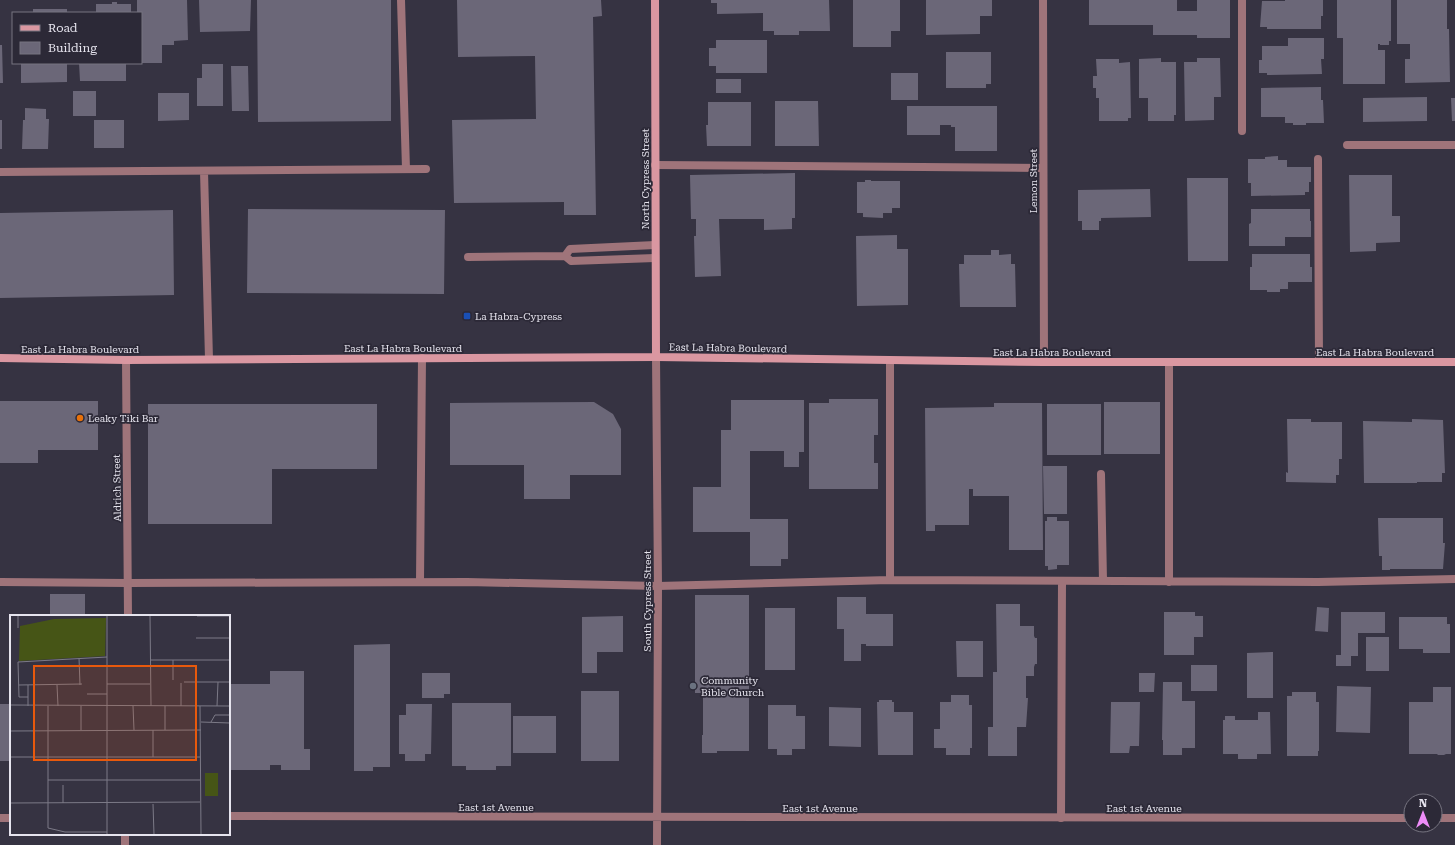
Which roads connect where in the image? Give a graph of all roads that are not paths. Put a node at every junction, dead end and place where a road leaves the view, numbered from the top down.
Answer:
1 (401, 0) edge
2 (654, 0) edge
3 (1043, 0) edge
4 (1242, 0) edge
5 (1242, 131) dead end
6 (1455, 145) edge
7 (1347, 146) dead end
8 (1318, 159) dead end
9 (655, 165) junction
10 (1043, 168) junction
11 (406, 169) junction
12 (426, 169) dead end
13 (204, 171) junction
14 (0, 172) edge
15 (655, 245) junction
16 (565, 256) junction
17 (468, 257) dead end
18 (655, 258) junction
19 (656, 357) junction
20 (0, 358) edge
21 (422, 358) junction
22 (209, 359) junction
23 (126, 360) junction
24 (890, 360) junction
25 (1044, 362) junction
26 (1169, 362) junction
27 (1319, 362) junction
28 (1455, 362) edge
29 (1101, 474) dead end
30 (1455, 579) edge
31 (890, 580) junction
32 (1062, 581) junction
33 (1103, 581) junction
34 (0, 582) edge
35 (420, 582) junction
36 (1169, 582) junction
37 (128, 583) junction
38 (658, 586) junction
39 (128, 615) edge
40 (230, 816) edge
41 (657, 818) junction
42 (1061, 818) junction
43 (1403, 818) edge
44 (1443, 818) edge
45 (1455, 818) edge
46 (657, 845) edge

1 - 11 street
2 - 9 main road, North Cypress Street
3 - 10 street, Lemon Street
4 - 5 street
6 - 7 street
8 - 27 street
9 - 10 street
9 - 15 main road, North Cypress Street
10 - 25 street, Lemon Street
11 - 12 street
11 - 13 street
13 - 14 street
13 - 22 street
15 - 16 street
15 - 18 main road, North Cypress Street
16 - 17 street
16 - 18 street
18 - 19 main road, North Cypress Street
19 - 21 main road, East La Habra Boulevard
19 - 24 main road, East La Habra Boulevard
19 - 38 street, South Cypress Street
20 - 23 main road, East La Habra Boulevard
21 - 22 main road, East La Habra Boulevard
21 - 35 street
22 - 23 main road, East La Habra Boulevard
23 - 37 street, Aldrich Street
24 - 25 main road, East La Habra Boulevard
24 - 31 street
25 - 26 main road, East La Habra Boulevard
26 - 27 main road, East La Habra Boulevard
26 - 36 street
27 - 28 main road, East La Habra Boulevard
29 - 33 street
30 - 36 street
31 - 32 street
31 - 38 street
32 - 33 street
32 - 42 street
33 - 36 street
34 - 37 street
35 - 37 street
35 - 38 street
37 - 39 street, Aldrich Street
38 - 41 street, South Cypress Street
40 - 41 street, East 1st Avenue
41 - 42 street, East 1st Avenue
41 - 46 street, South Cypress Street
42 - 43 street, East 1st Avenue
44 - 45 street

